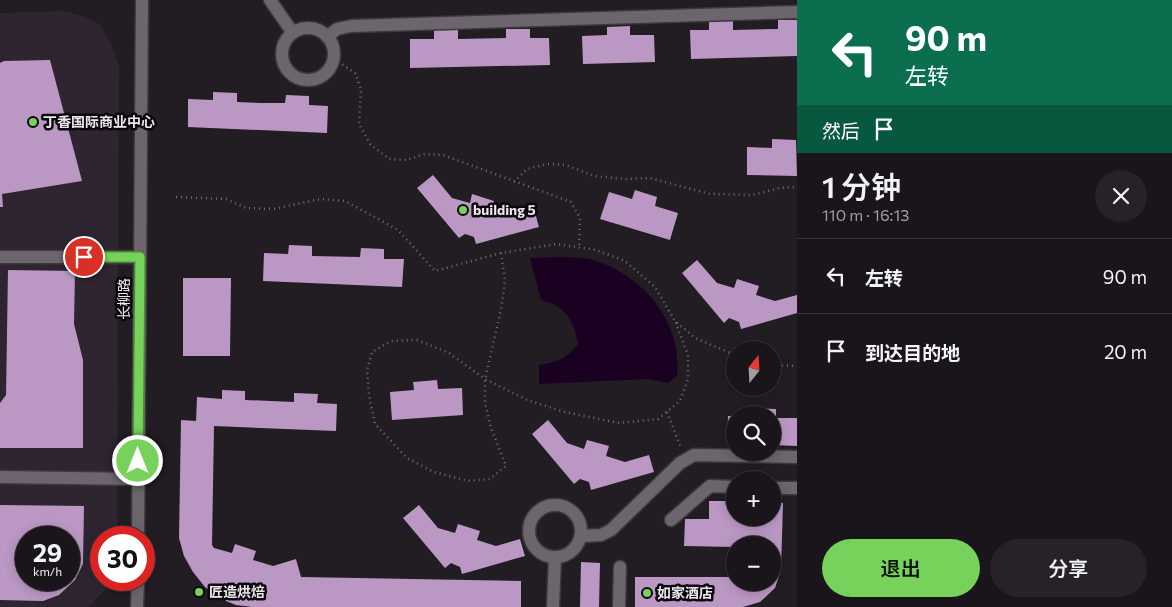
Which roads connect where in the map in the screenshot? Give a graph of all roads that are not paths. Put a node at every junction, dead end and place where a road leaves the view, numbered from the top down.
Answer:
1 (142, 0) edge
2 (270, 0) edge
3 (797, 12) edge
4 (293, 32) junction
5 (327, 37) junction
6 (0, 257) edge
7 (140, 257) junction
8 (797, 458) edge
9 (0, 477) edge
10 (138, 479) junction
11 (726, 487) edge
12 (781, 488) edge
13 (797, 488) edge
14 (671, 520) dead end
15 (138, 526) edge
16 (581, 536) junction
17 (555, 557) junction
18 (620, 567) dead end
19 (138, 591) edge
20 (137, 607) edge
21 (553, 607) edge
22 (619, 607) edge

1 - 7 street, 长柳路
2 - 4 street
3 - 5 street
4 - 5 street
4 - 5 street
6 - 7 street
7 - 10 street, 长柳路
8 - 16 street
9 - 10 street
10 - 15 street, 长柳路
11 - 14 street
12 - 13 street
16 - 17 street
16 - 17 street
17 - 21 street
18 - 22 street
19 - 20 street

